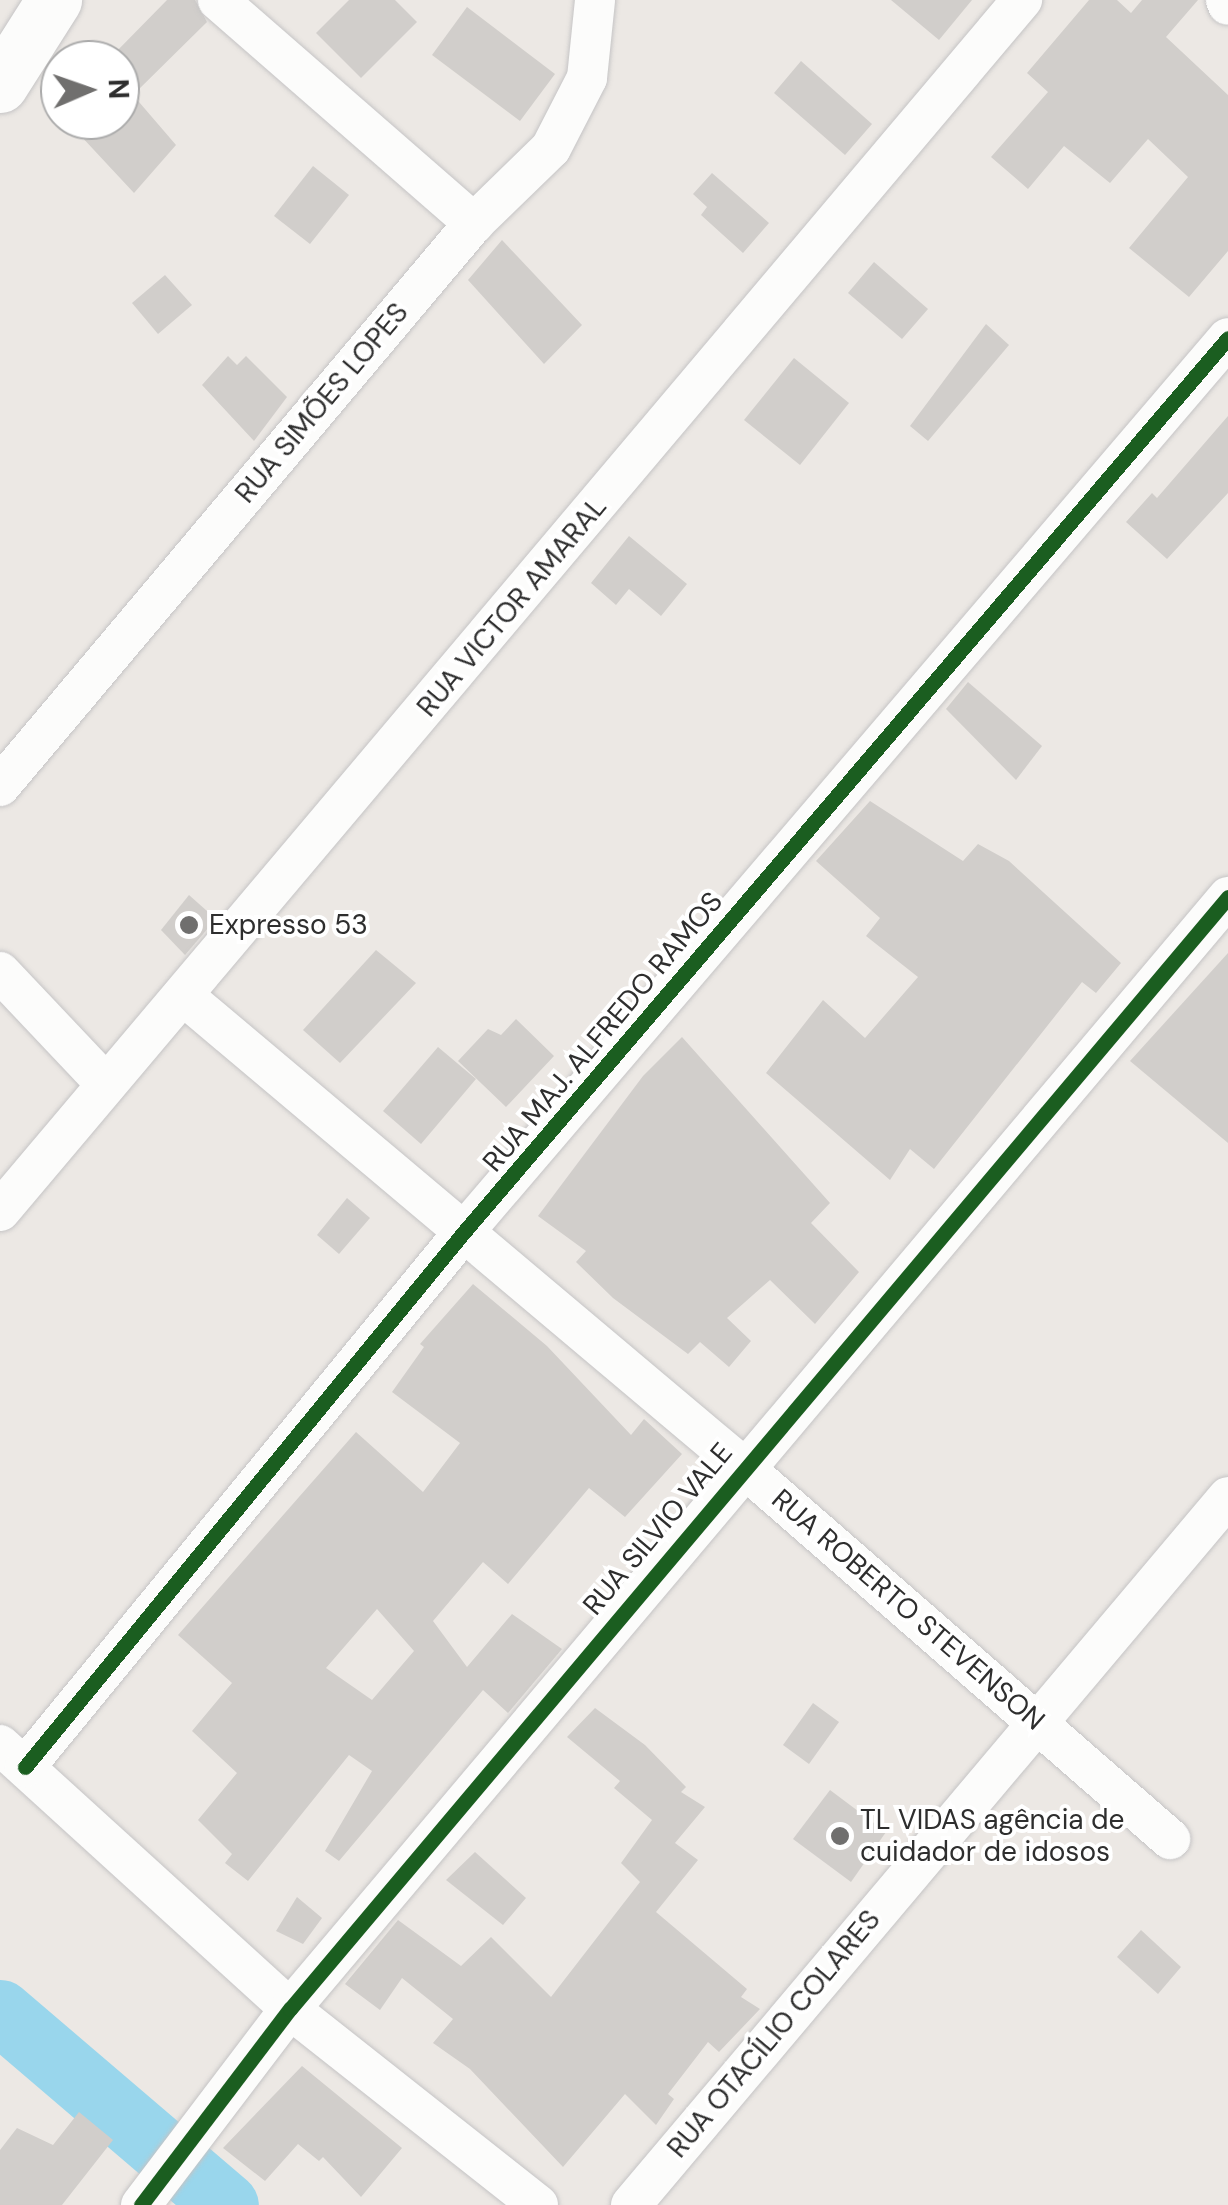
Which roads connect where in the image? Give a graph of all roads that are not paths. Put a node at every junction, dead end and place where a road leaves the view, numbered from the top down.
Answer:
1 (54, 0) edge
2 (218, 0) edge
3 (595, 0) edge
4 (1022, 0) edge
5 (0, 86) edge
6 (474, 222) junction
7 (1228, 338) edge
8 (0, 786) edge
9 (1228, 896) edge
10 (0, 972) edge
11 (185, 996) junction
12 (106, 1084) junction
13 (0, 1211) edge
14 (464, 1234) junction
15 (742, 1466) junction
16 (1228, 1497) edge
17 (1035, 1719) junction
18 (13, 1756) edge
19 (1170, 1839) dead end
20 (290, 2009) junction
21 (141, 2205) edge
22 (538, 2205) edge
23 (632, 2205) edge

1 - 5 street
2 - 6 street
3 - 6 street, RUA SIMÕES LOPES
4 - 11 street, RUA VICTOR AMARAL
6 - 8 street, RUA SIMÕES LOPES
7 - 14 street, RUA MAJ. ALFREDO RAMOS
9 - 15 street, RUA SILVIO VALE
10 - 12 street
11 - 12 street, RUA VICTOR AMARAL
11 - 14 street, RUA ROBERTO STEVENSON
12 - 13 street, RUA VICTOR AMARAL
14 - 15 street, RUA ROBERTO STEVENSON
14 - 18 street, RUA MAJ. ALFREDO RAMOS
15 - 17 street, RUA ROBERTO STEVENSON
15 - 20 street, RUA SILVIO VALE
16 - 17 street, RUA OTACÍLIO COLARES
17 - 19 street, RUA ROBERTO STEVENSON
17 - 23 street, RUA OTACÍLIO COLARES
18 - 20 street
20 - 21 street, RUA SILVIO VALE
20 - 22 street

